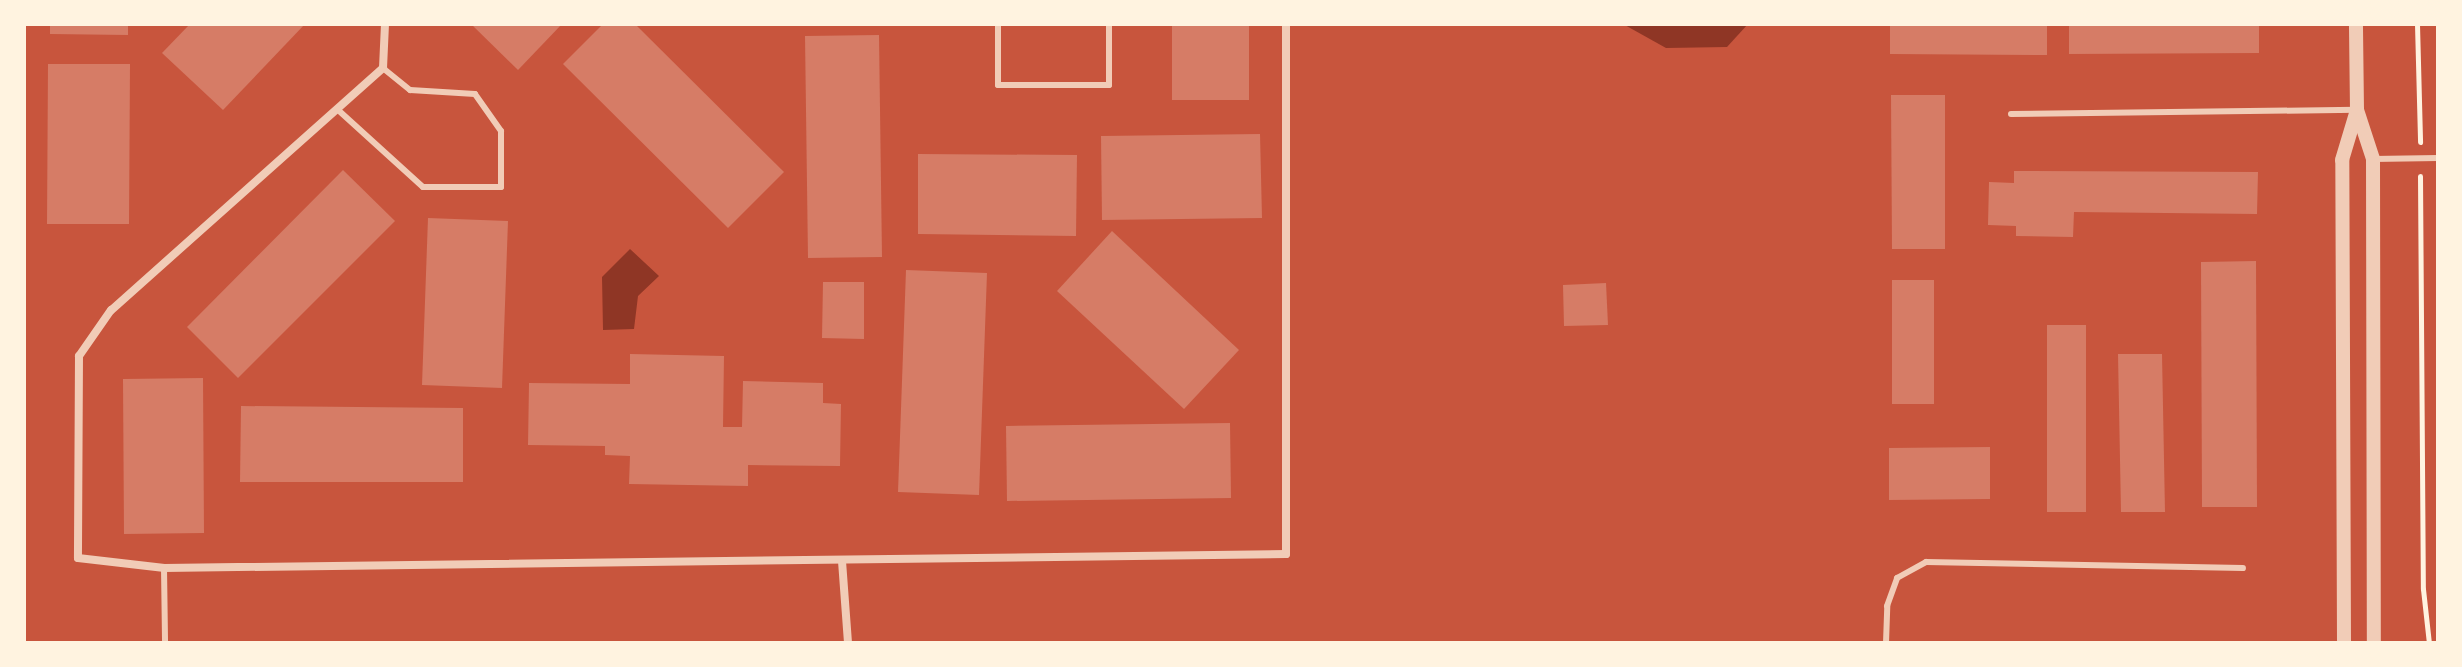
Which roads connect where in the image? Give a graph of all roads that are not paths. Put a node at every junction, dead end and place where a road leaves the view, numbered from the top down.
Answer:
1 (385, 24) edge
2 (998, 24) edge
3 (1109, 24) edge
4 (1286, 24) edge
5 (2356, 24) edge
6 (383, 68) junction
7 (337, 109) junction
8 (2357, 110) junction
9 (2011, 114) dead end
10 (2438, 158) edge
11 (2373, 159) junction
12 (842, 561) junction
13 (164, 568) junction
14 (2243, 568) dead end
15 (165, 643) edge
16 (848, 643) edge
17 (1886, 643) edge
18 (2344, 643) edge
19 (2374, 643) edge

1 - 6 street
2 - 3 lane
4 - 12 street
5 - 8 street
6 - 7 street
6 - 7 lane
7 - 13 street
8 - 9 lane
8 - 11 street
8 - 18 street
10 - 11 lane
11 - 19 street
12 - 13 street
12 - 16 street
13 - 15 lane
14 - 17 lane

